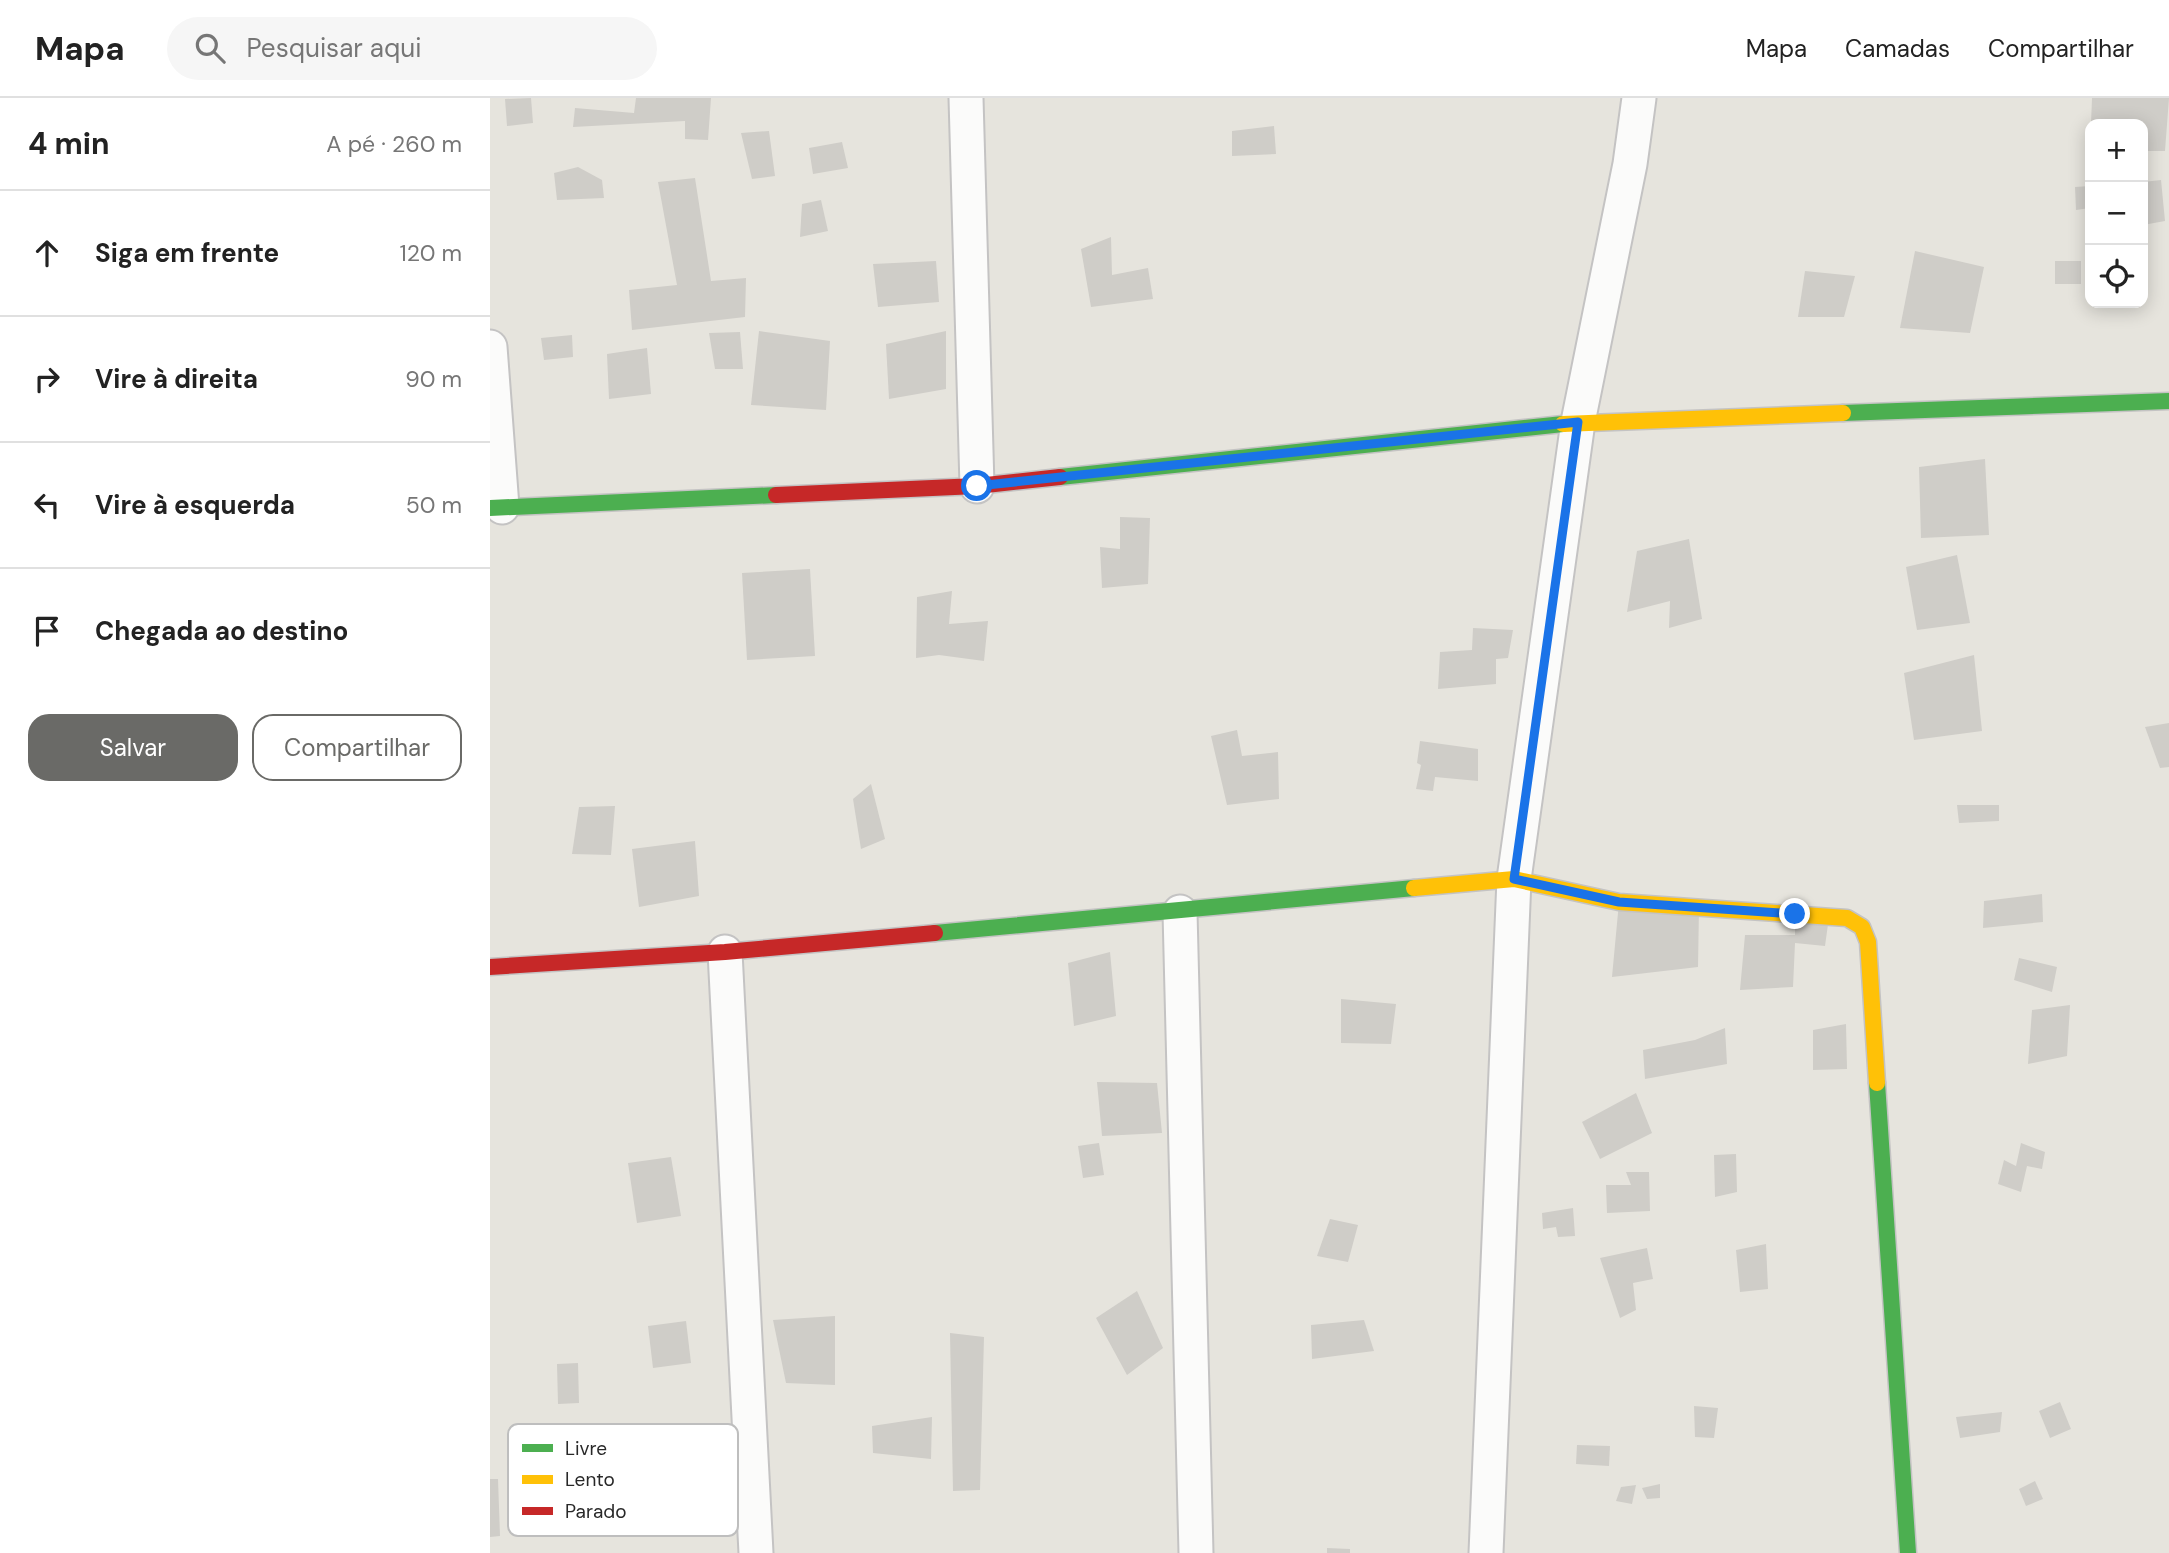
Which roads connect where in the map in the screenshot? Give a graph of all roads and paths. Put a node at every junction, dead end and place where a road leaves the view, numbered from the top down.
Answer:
1 (966, 98) edge
2 (1639, 98) edge
3 (490, 347) edge
4 (2169, 401) edge
5 (1578, 422) junction
6 (977, 486) junction
7 (496, 507) edge
8 (1514, 879) junction
9 (1180, 912) junction
10 (724, 952) junction
11 (490, 967) edge
12 (756, 1553) edge
13 (1196, 1553) edge
14 (1486, 1553) edge
15 (1908, 1553) edge

1 - 6 street
2 - 5 street
3 - 7 street
4 - 5 street
5 - 6 street
5 - 8 street
6 - 7 street
8 - 9 street
8 - 14 street
8 - 15 street
9 - 10 street
9 - 13 street
10 - 11 street
10 - 12 street

